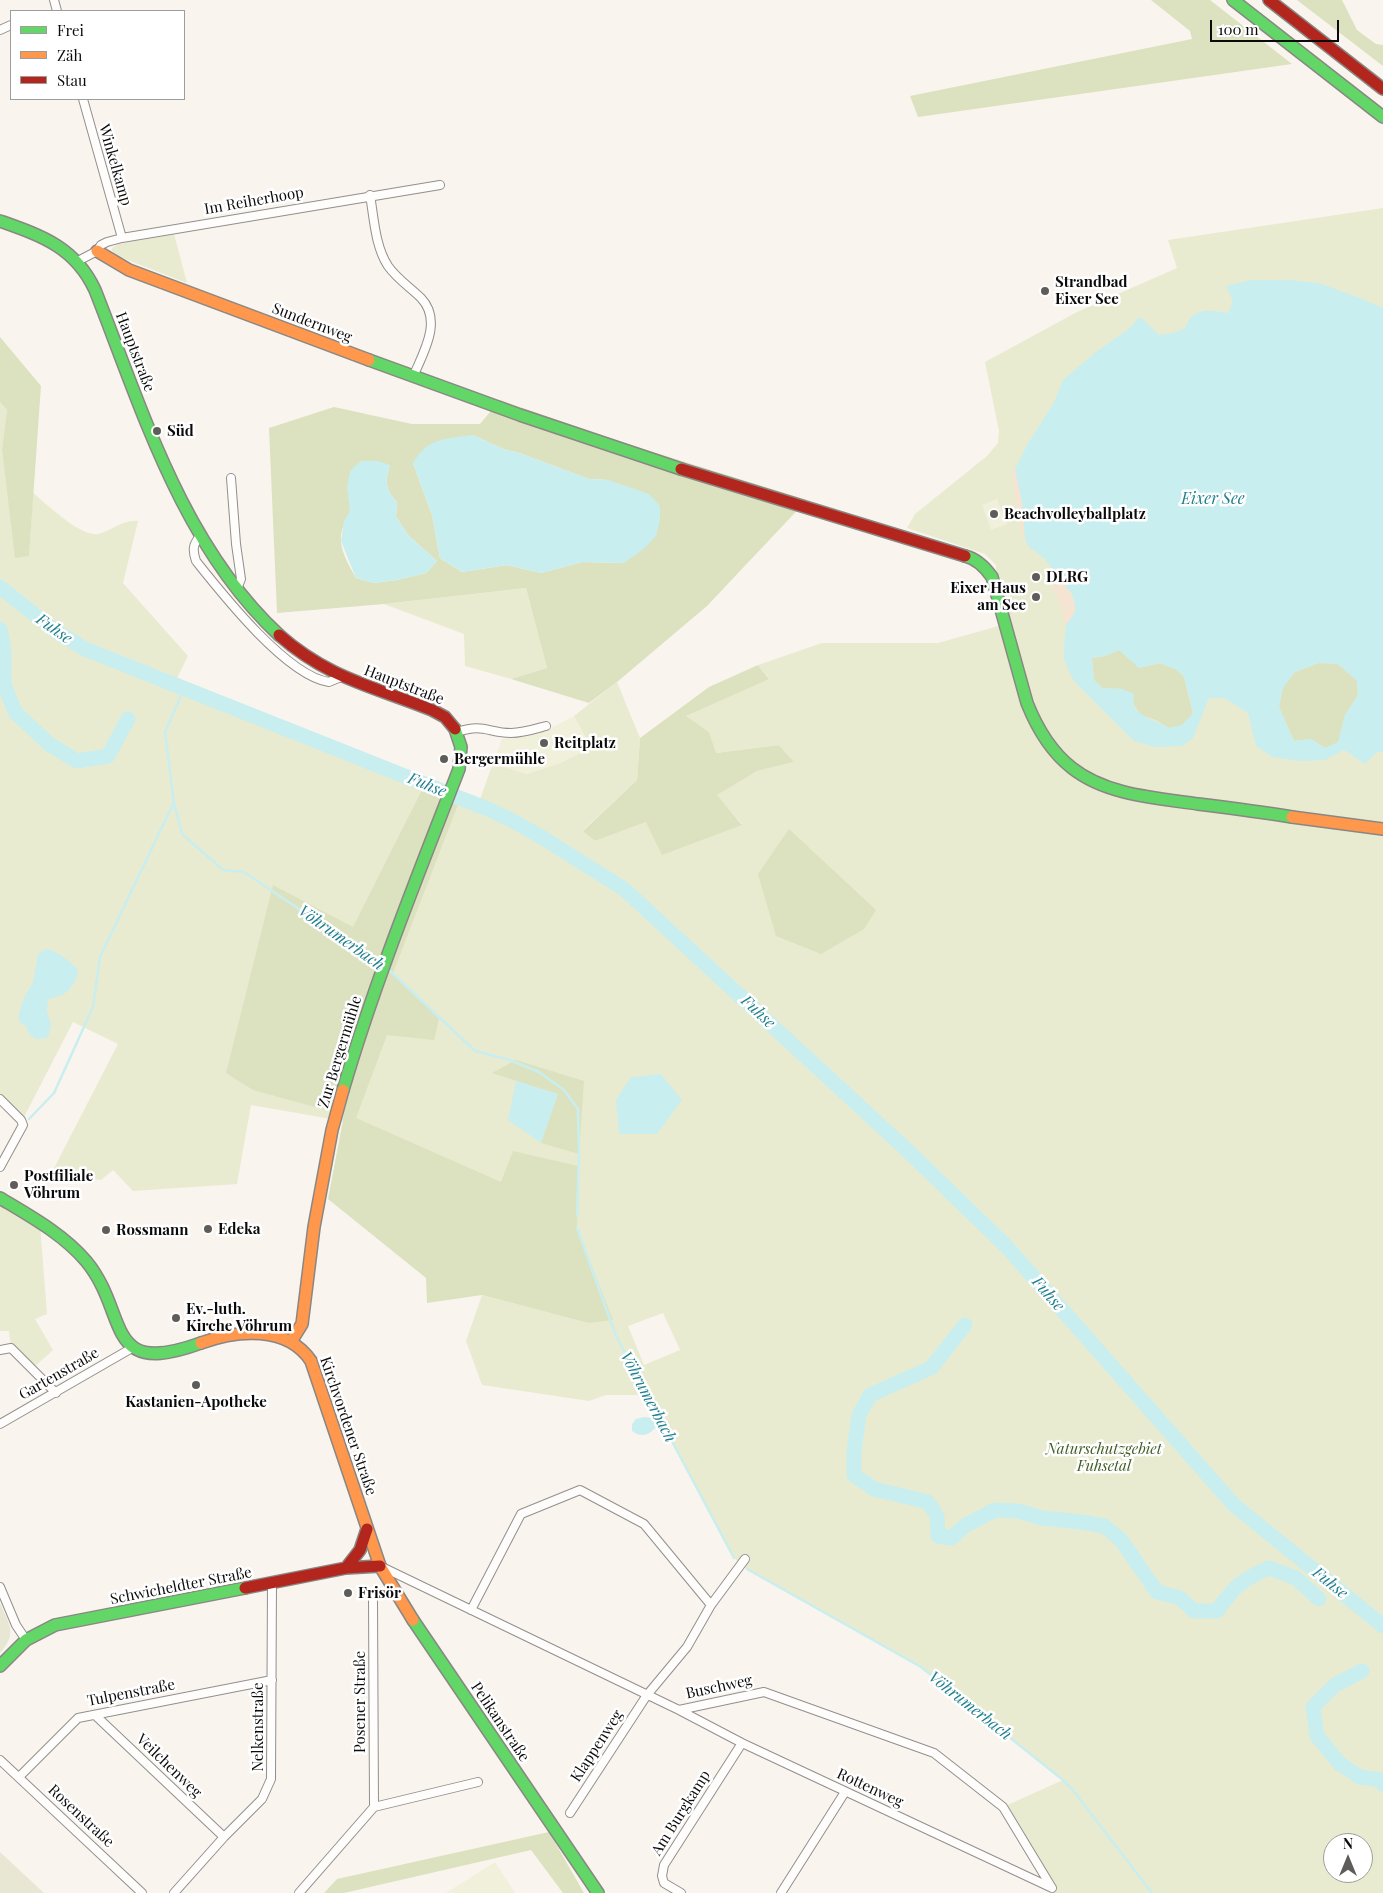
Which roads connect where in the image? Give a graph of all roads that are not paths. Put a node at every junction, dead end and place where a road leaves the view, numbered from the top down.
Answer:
1 (54, 0) edge
2 (1233, 0) edge
3 (1269, 0) edge
4 (54, 10) edge
5 (1383, 89) edge
6 (83, 100) edge
7 (1383, 117) edge
8 (440, 185) dead end
9 (370, 195) junction
10 (0, 221) edge
11 (122, 238) junction
12 (97, 251) junction
13 (78, 262) junction
14 (413, 377) junction
15 (231, 478) dead end
16 (201, 535) junction
17 (237, 589) junction
18 (341, 677) junction
19 (546, 726) dead end
20 (457, 732) junction
21 (1383, 829) edge
22 (0, 1099) edge
23 (0, 1166) edge
24 (0, 1198) edge
25 (292, 1340) junction
26 (132, 1348) junction
27 (0, 1350) edge
28 (56, 1392) junction
29 (0, 1424) edge
30 (367, 1529) junction
31 (745, 1559) dead end
32 (380, 1566) junction
33 (346, 1568) junction
34 (272, 1584) junction
35 (0, 1587) edge
36 (374, 1598) dead end
37 (711, 1605) junction
38 (471, 1610) junction
39 (26, 1640) junction
40 (0, 1666) edge
41 (272, 1680) junction
42 (647, 1695) junction
43 (679, 1710) junction
44 (95, 1715) junction
45 (742, 1743) junction
46 (0, 1760) edge
47 (19, 1777) junction
48 (478, 1782) dead end
49 (845, 1792) junction
50 (374, 1807) junction
51 (570, 1813) dead end
52 (224, 1837) junction
53 (1052, 1888) joint
54 (142, 1893) edge
55 (174, 1893) edge
56 (299, 1893) edge
57 (598, 1893) edge
58 (680, 1893) edge
59 (781, 1893) edge

1 - 4 street
2 - 7 main road
3 - 5 main road
6 - 11 street, Winkelkamp
8 - 9 street, Im Reiherhoop
9 - 11 street, Im Reiherhoop
9 - 14 street
10 - 13 main road, Hauptstraße
11 - 12 street, Im Reiherhoop
12 - 13 street, Im Reiherhoop
12 - 14 main road, Sundernweg
13 - 16 main road, Hauptstraße
14 - 21 main road, Sundernweg
15 - 17 street
16 - 17 main road, Hauptstraße
16 - 18 street, Hauptstraße
17 - 18 main road, Hauptstraße
18 - 20 main road, Hauptstraße
19 - 20 street
20 - 25 main road, Zur Bergermühle
22 - 23 street
24 - 26 main road
25 - 26 main road
25 - 30 main road, Kirchvordener Straße
26 - 28 street, Gartenstraße
27 - 28 street
28 - 29 street, Gartenstraße
30 - 32 main road, Kirchvordener Straße
30 - 33 main road
31 - 37 street, Klappenweg
32 - 33 main road, Schwicheldter Straße
32 - 38 street, Buschweg
32 - 57 main road, Pelikanstraße
33 - 34 main road, Schwicheldter Straße
34 - 39 main road, Schwicheldter Straße
34 - 41 street, Nelkenstraße
35 - 39 street
36 - 50 street, Posener Straße
37 - 38 street
37 - 42 street, Klappenweg
38 - 42 street, Buschweg
39 - 40 main road, Schwicheldter Straße
41 - 44 street, Tulpenstraße
41 - 52 street, Nelkenstraße
42 - 43 street, Buschweg
42 - 51 street, Klappenweg
43 - 45 street, Rottenweg
43 - 53 street, Buschweg
44 - 47 street, Tulpenstraße
44 - 52 street, Veilchenweg
45 - 49 street, Rottenweg
45 - 58 street, Am Burgkamp
46 - 47 street, Rosenstraße
47 - 54 street, Rosenstraße
48 - 50 street
49 - 53 street, Rottenweg
49 - 59 street
50 - 56 street
52 - 55 street, Nelkenstraße

